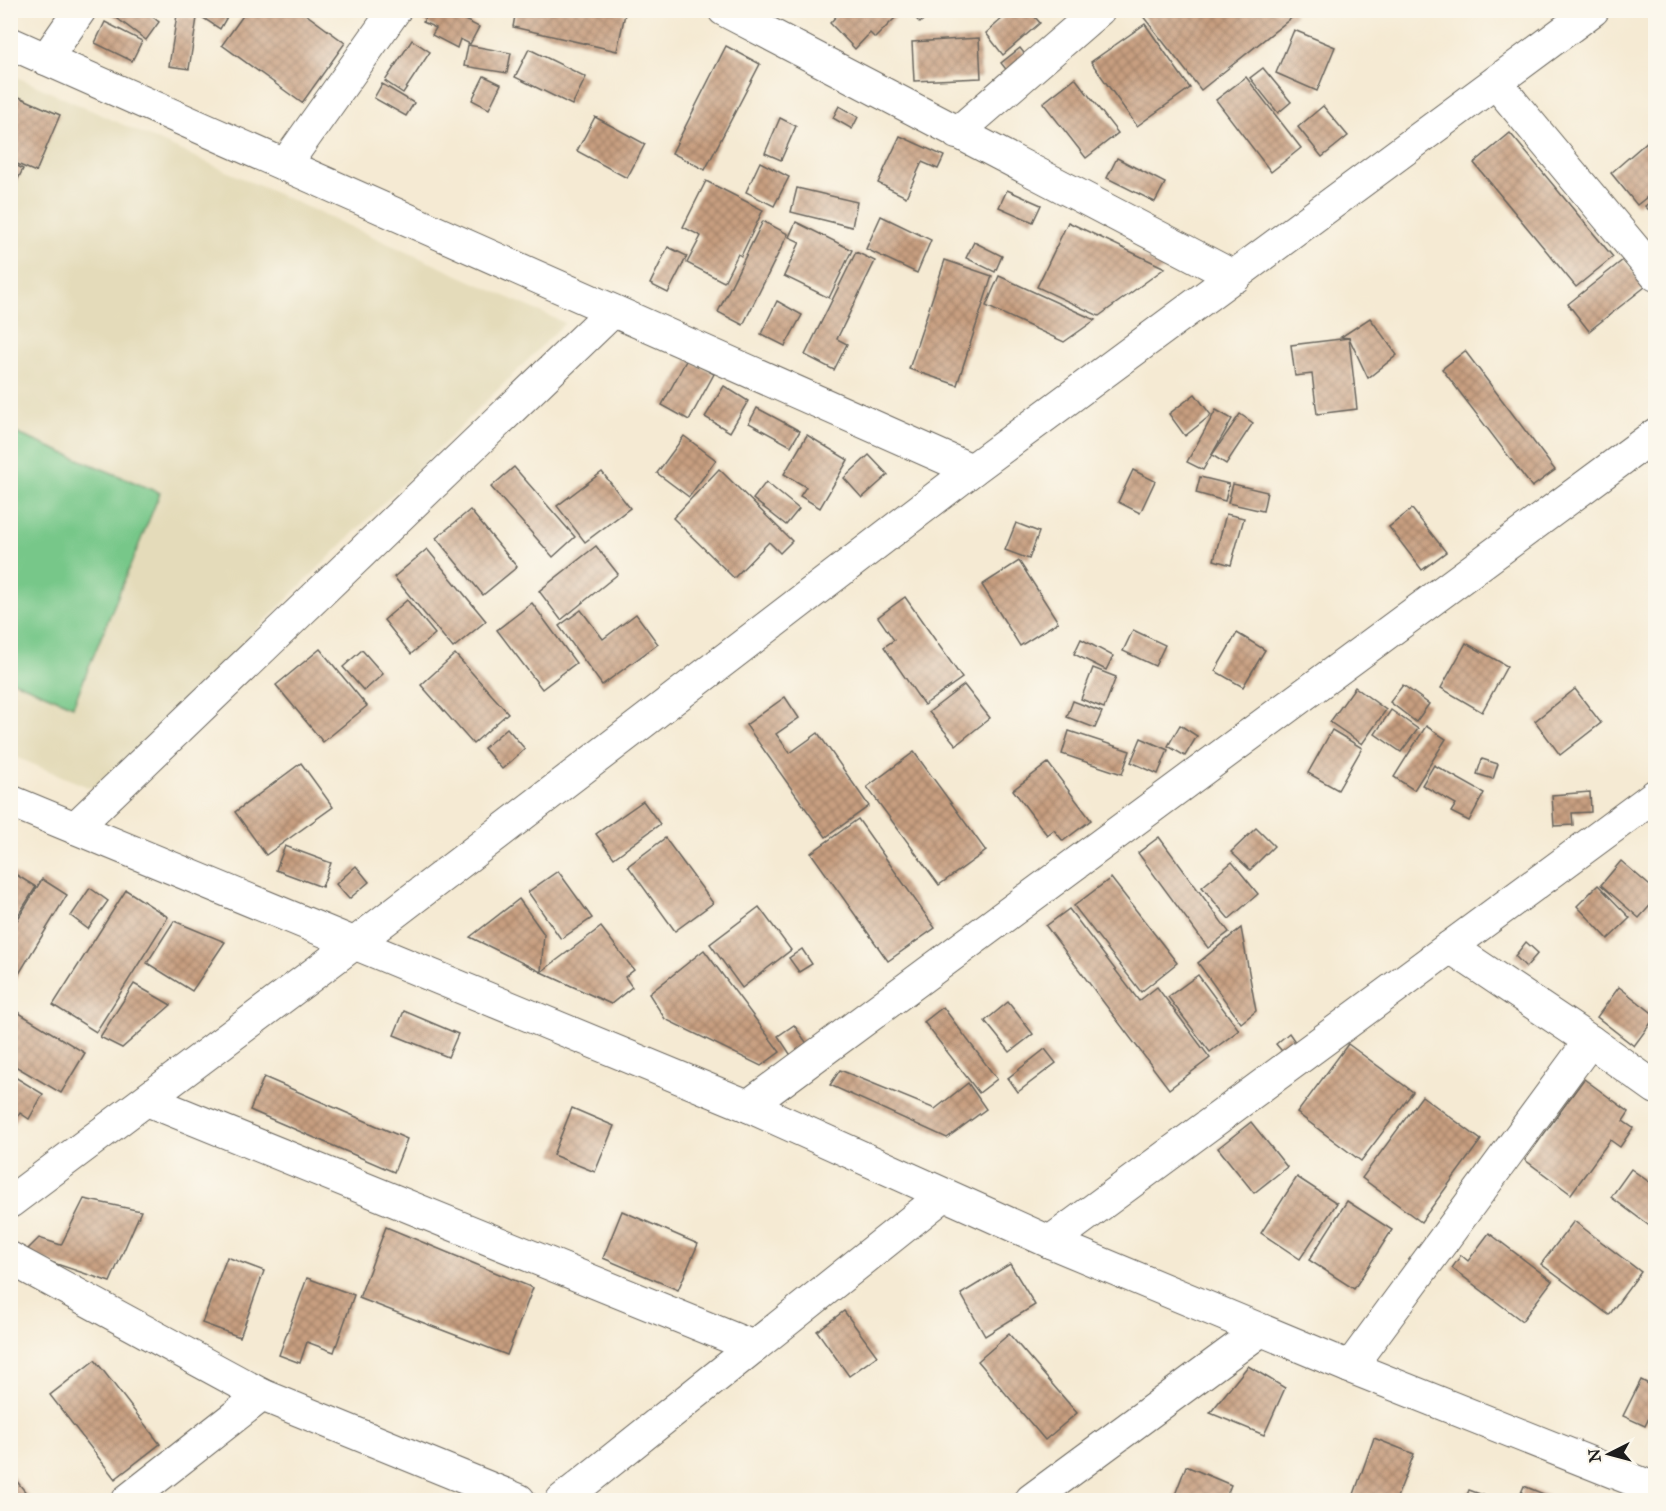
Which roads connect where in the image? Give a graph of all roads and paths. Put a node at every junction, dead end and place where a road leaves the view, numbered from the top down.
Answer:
1 (80, 10) edge
2 (395, 10) edge
3 (1099, 10) edge
4 (1593, 10) edge
5 (740, 14) edge
6 (10, 43) edge
7 (46, 59) junction
8 (1496, 83) junction
9 (957, 133) junction
10 (285, 165) junction
11 (1656, 275) edge
12 (1235, 277) junction
13 (613, 311) junction
14 (1656, 434) edge
15 (972, 470) junction
16 (1656, 795) edge
17 (10, 801) edge
18 (75, 828) junction
19 (355, 943) junction
20 (1450, 947) junction
21 (1590, 1041) junction
22 (1656, 1088) edge
23 (147, 1100) junction
24 (748, 1106) junction
25 (944, 1195) junction
26 (10, 1202) edge
27 (1050, 1242) junction
28 (10, 1258) edge
29 (1261, 1330) junction
30 (754, 1347) junction
31 (1350, 1367) junction
32 (262, 1395) junction
33 (1656, 1490) edge
34 (128, 1500) edge
35 (519, 1500) edge
36 (562, 1500) edge
37 (1031, 1500) edge

1 - 7 street
2 - 10 street
3 - 9 street
4 - 8 street
5 - 9 street
6 - 7 street
7 - 10 street
8 - 11 street
8 - 12 street
9 - 12 street
10 - 13 street
12 - 15 street
13 - 15 street
13 - 18 street
14 - 24 street
15 - 19 street
16 - 20 street
17 - 18 street
18 - 19 street
19 - 23 street
19 - 24 street
20 - 21 street
20 - 27 street
21 - 22 street
21 - 31 street
23 - 26 street
23 - 30 street
24 - 25 street
25 - 27 street
25 - 30 street
27 - 29 street
28 - 32 street
29 - 31 street
29 - 37 street
30 - 36 street
31 - 33 street
32 - 34 street
32 - 35 street

